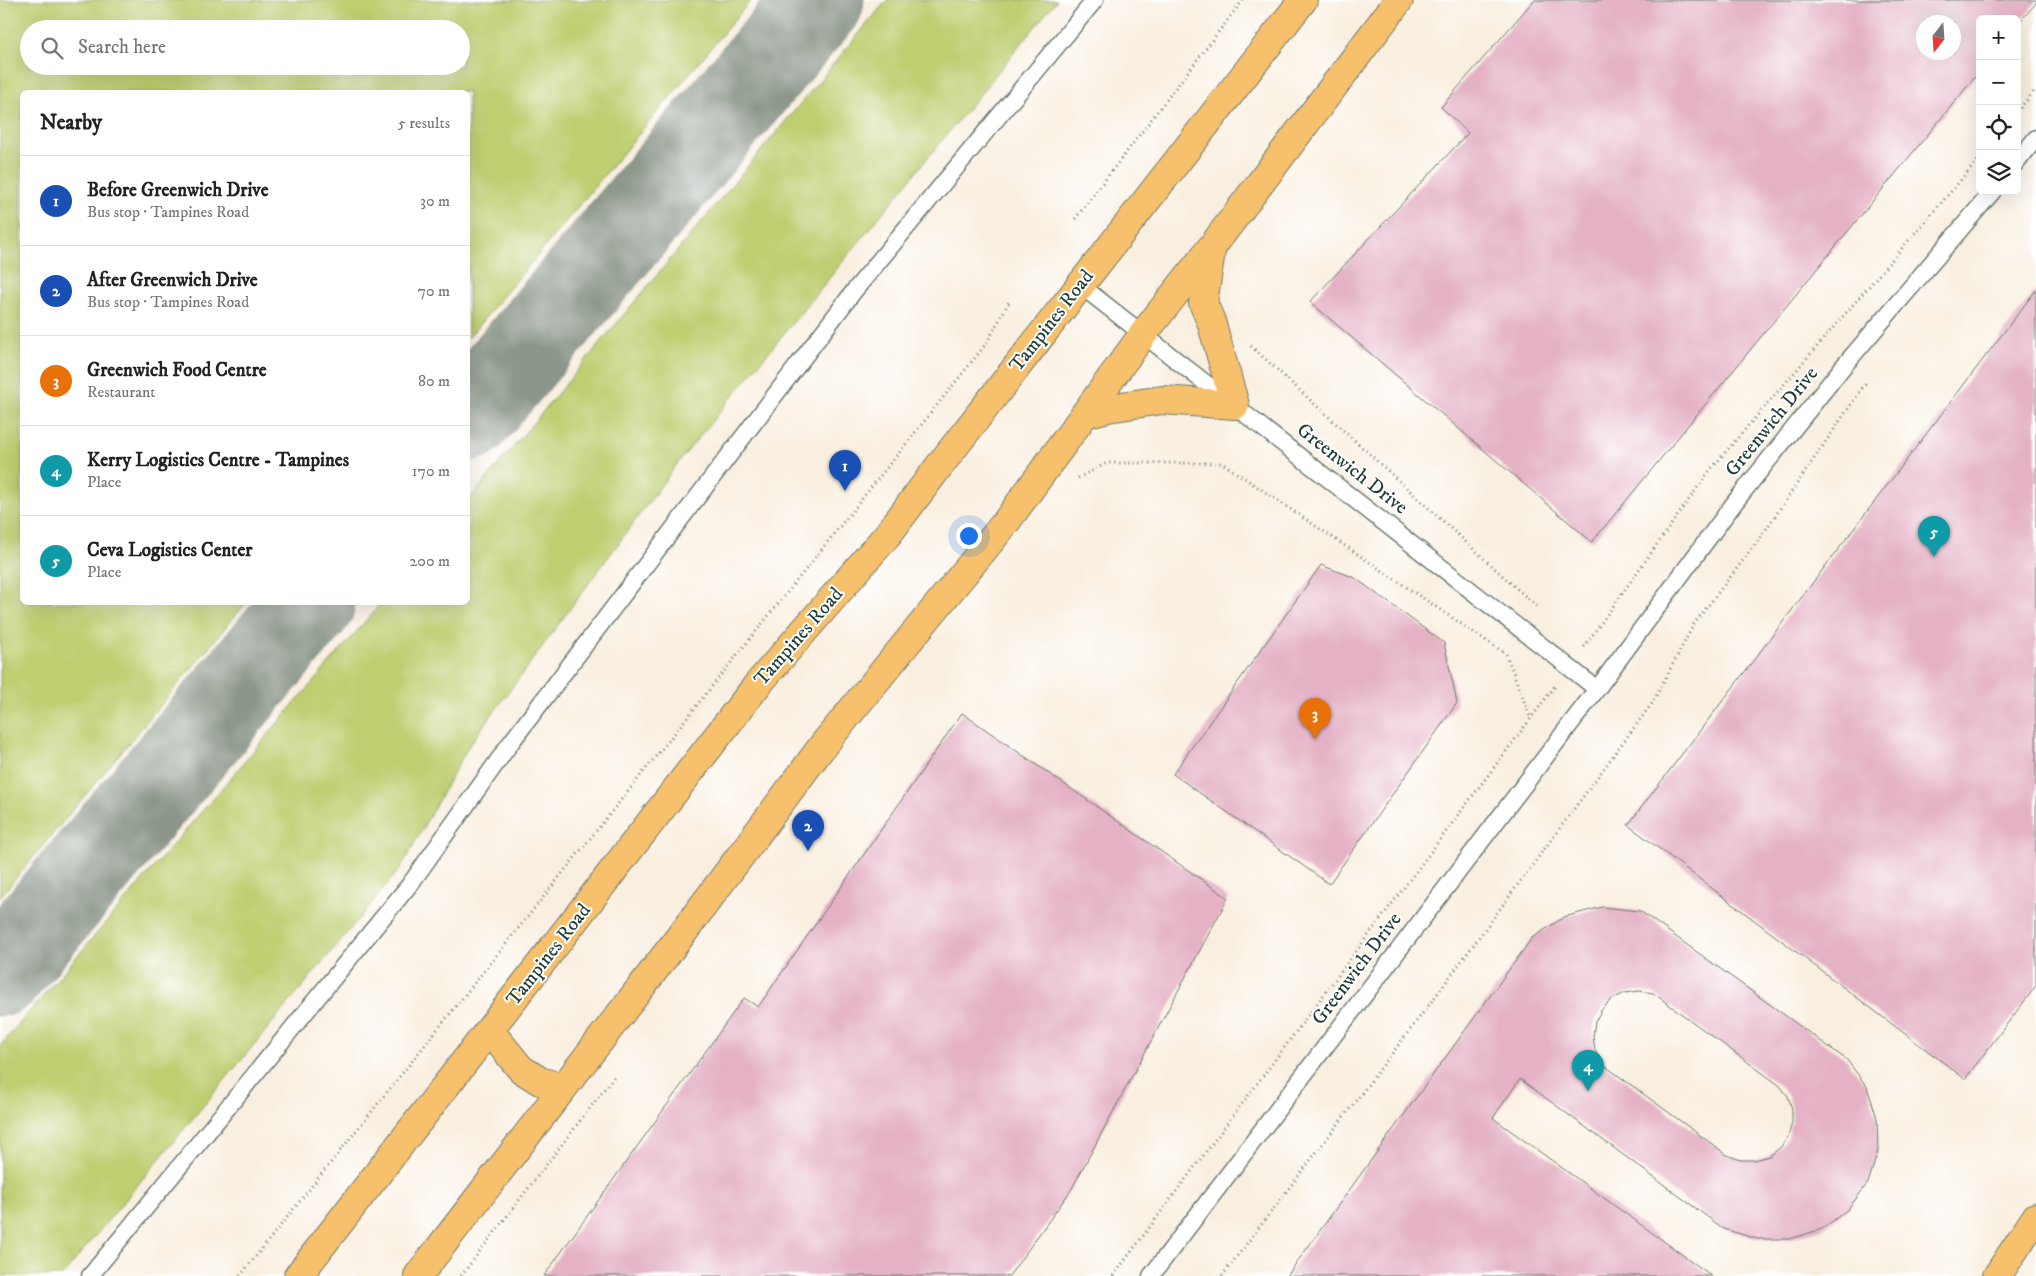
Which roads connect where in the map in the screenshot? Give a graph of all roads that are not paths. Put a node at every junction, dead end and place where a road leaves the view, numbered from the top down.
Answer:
1 (1095, 0) edge
2 (1303, 0) edge
3 (1399, 0) edge
4 (2036, 138) edge
5 (2021, 157) edge
6 (1991, 195) edge
7 (1211, 248) junction
8 (1080, 284) junction
9 (1144, 333) junction
10 (1236, 405) junction
11 (1086, 414) junction
12 (1597, 689) junction
13 (490, 1031) junction
14 (563, 1088) junction
15 (2036, 1217) edge
16 (90, 1276) edge
17 (298, 1276) edge
18 (418, 1276) edge
19 (1151, 1276) edge
20 (1997, 1276) edge

1 - 16 lane
2 - 8 main road, Tampines Road
3 - 7 main road
4 - 5 lane
6 - 12 lane, Greenwich Drive
7 - 9 main road
7 - 10 main road
8 - 9 lane, Greenwich Drive
8 - 13 main road, Tampines Road
9 - 10 lane, Greenwich Drive
9 - 11 main road
10 - 11 main road
10 - 12 lane, Greenwich Drive
11 - 14 main road
12 - 19 lane, Greenwich Drive
13 - 14 main road
13 - 17 main road, Tampines Road
14 - 18 main road
15 - 20 main road

